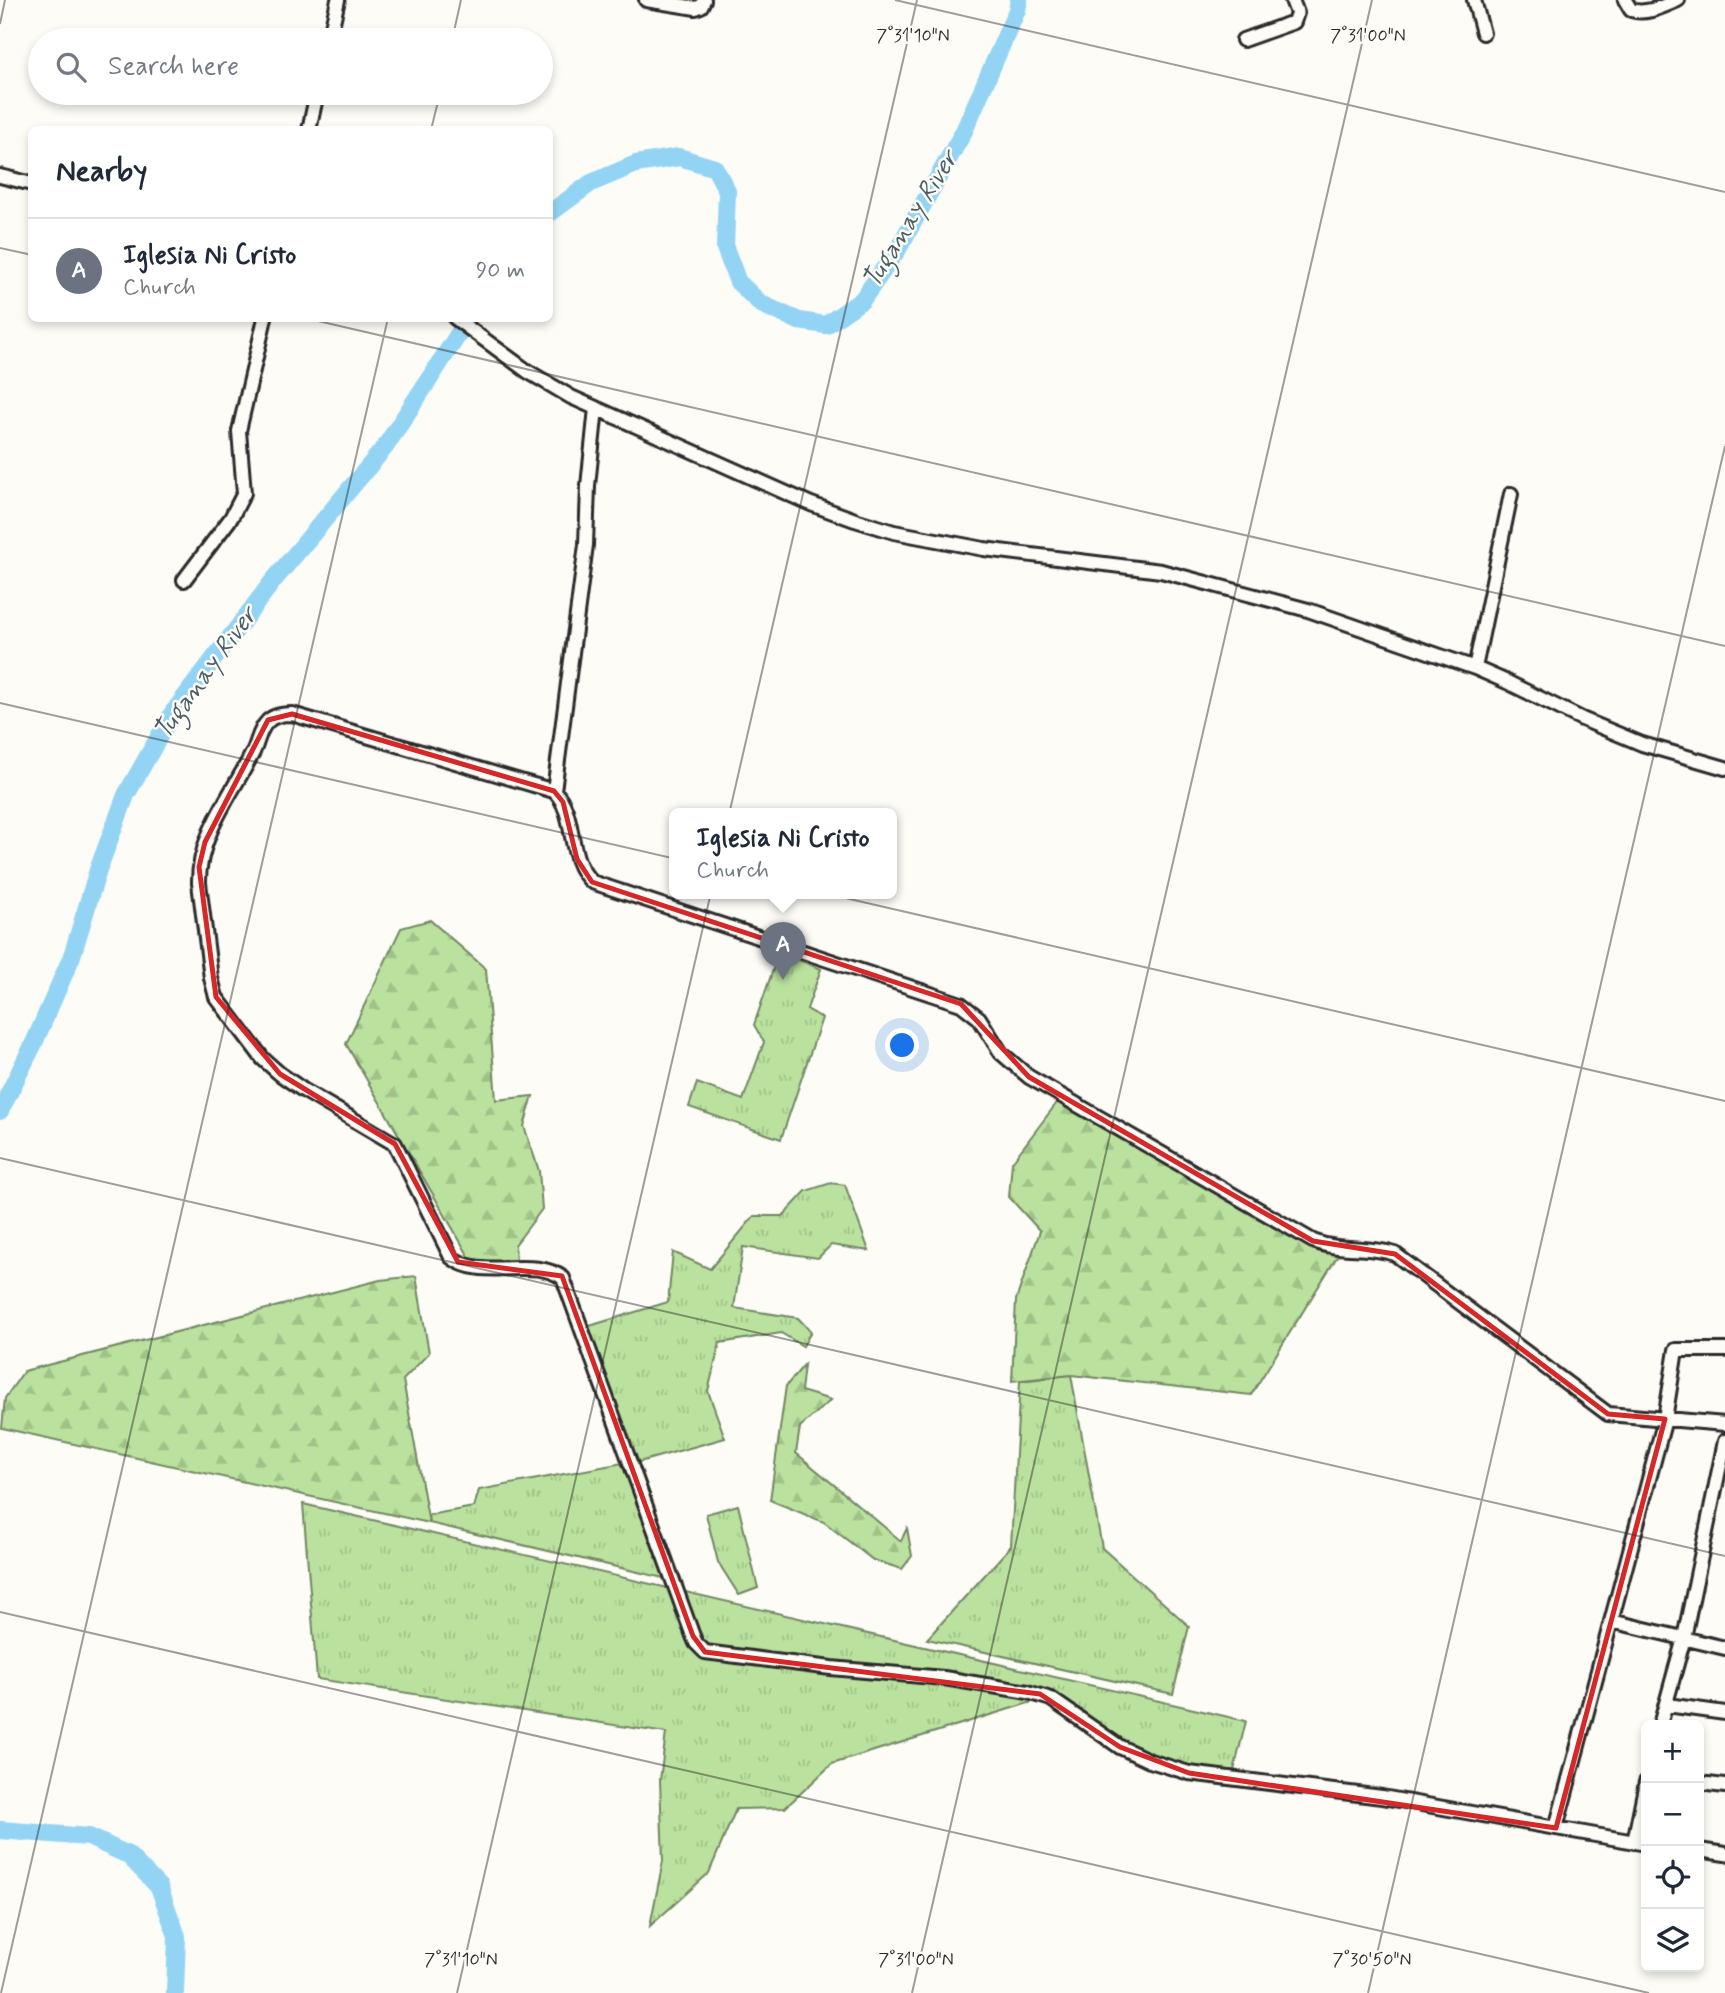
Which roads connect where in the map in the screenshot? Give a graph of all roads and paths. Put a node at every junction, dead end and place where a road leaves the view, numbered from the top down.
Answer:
1 (338, 0) edge
2 (646, 0) edge
3 (704, 0) edge
4 (1292, 0) edge
5 (1474, 0) edge
6 (1625, 0) edge
7 (1678, 0) edge
8 (332, 28) edge
9 (1483, 33) dead end
10 (1243, 40) dead end
11 (314, 105) edge
12 (310, 126) edge
13 (0, 176) edge
14 (28, 183) edge
15 (264, 322) edge
16 (460, 322) edge
17 (596, 408) junction
18 (1511, 494) dead end
19 (184, 580) dead end
20 (1475, 668) junction
21 (1725, 768) edge
22 (554, 790) junction
23 (1725, 1350) edge
24 (1665, 1419) junction
25 (1725, 1424) edge
26 (1725, 1441) edge
27 (1611, 1621) junction
28 (1684, 1638) junction
29 (1725, 1648) edge
30 (1667, 1705) junction
31 (1725, 1713) edge
32 (1662, 1720) edge
33 (1646, 1783) edge
34 (1704, 1784) edge
35 (1725, 1786) edge
36 (1556, 1828) junction
37 (1640, 1843) edge
38 (1704, 1851) edge
39 (1725, 1854) edge

1 - 8 street
2 - 3 street
4 - 10 street
5 - 9 street
6 - 7 street
11 - 12 street
13 - 14 street
15 - 19 street
16 - 17 street
17 - 20 street
17 - 22 street
18 - 20 street
20 - 21 street
22 - 24 street
22 - 36 street
23 - 24 street
24 - 25 street
24 - 27 street
26 - 28 street
27 - 28 street
27 - 36 street
28 - 29 street
28 - 30 street
30 - 31 street
30 - 32 street
33 - 37 street
34 - 35 street
36 - 37 street
38 - 39 street

